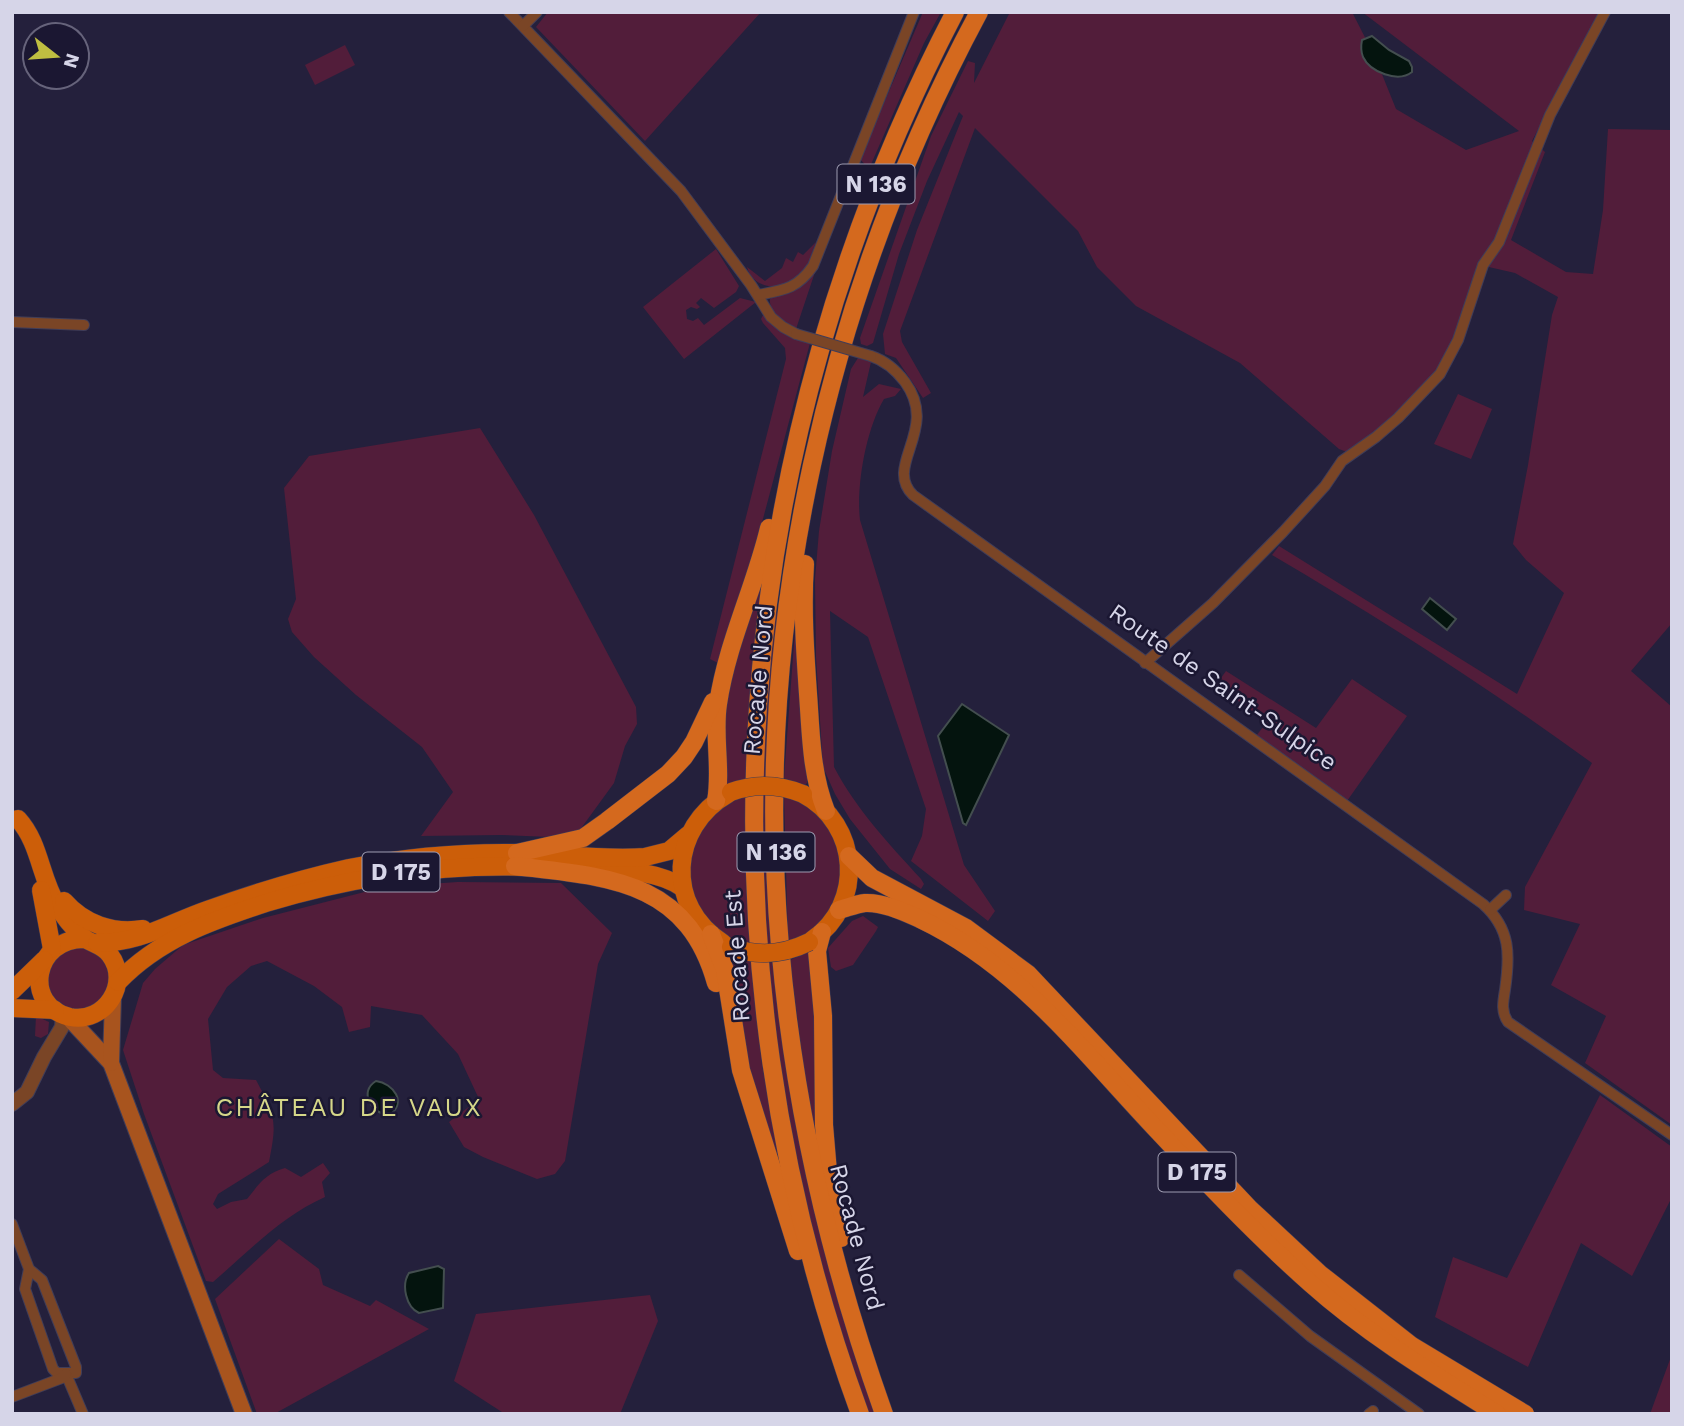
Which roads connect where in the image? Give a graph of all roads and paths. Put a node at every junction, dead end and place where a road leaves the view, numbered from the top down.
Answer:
1 (509, 12) edge
2 (537, 12) edge
3 (914, 12) edge
4 (955, 12) edge
5 (979, 12) edge
6 (1605, 12) edge
7 (523, 26) junction
8 (758, 295) junction
9 (12, 322) edge
10 (83, 325) dead end
11 (848, 326) junction
12 (816, 363) junction
13 (1145, 663) junction
14 (723, 680) junction
15 (724, 797) junction
16 (12, 801) edge
17 (826, 811) junction
18 (15, 820) edge
19 (688, 835) junction
20 (849, 856) junction
21 (40, 860) junction
22 (516, 860) junction
23 (683, 888) junction
24 (1506, 895) dead end
25 (839, 910) junction
26 (1490, 910) junction
27 (153, 931) junction
28 (711, 934) junction
29 (816, 937) junction
30 (91, 941) junction
31 (48, 955) junction
32 (116, 990) junction
33 (12, 991) edge
34 (12, 1008) edge
35 (62, 1014) junction
36 (111, 1063) junction
37 (741, 1070) junction
38 (12, 1104) edge
39 (1672, 1135) edge
40 (12, 1224) edge
41 (29, 1269) junction
42 (1239, 1275) dead end
43 (71, 1373) junction
44 (870, 1375) junction
45 (849, 1382) junction
46 (12, 1397) edge
47 (83, 1414) edge
48 (244, 1414) edge
49 (860, 1414) edge
50 (884, 1414) edge
51 (1419, 1414) edge
52 (1497, 1414) edge
53 (1525, 1414) edge

1 - 7 street, Route de Saint-Sulpice
2 - 7 street
3 - 8 street
4 - 12 highway, N 136
5 - 11 highway, Rocade Nord / N 136
6 - 13 street
7 - 8 street, Route de Saint-Sulpice
8 - 13 street, Route de Saint-Sulpice, bridge
9 - 10 street
11 - 17 highway
11 - 44 highway, Rocade Nord / N 136
12 - 14 highway
12 - 45 highway, Rocade Est / N 136
13 - 26 street, Route de Saint-Sulpice
14 - 15 highway
14 - 22 highway
15 - 17 main road, bridge
15 - 19 main road
16 - 18 main road
17 - 20 main road
18 - 21 main road
18 - 31 main road
19 - 22 main road, D 175
19 - 23 main road
20 - 25 main road
20 - 53 highway, D 175
21 - 27 main road
21 - 30 main road
22 - 23 main road, D 175
22 - 27 main road, D 175
22 - 32 main road, D 175
22 - 37 highway
23 - 28 main road
24 - 26 street
25 - 29 main road
25 - 52 highway, D 175
26 - 39 street, Route de Saint-Sulpice
27 - 30 main road, D 175
28 - 29 main road, bridge
28 - 37 highway
29 - 44 highway
30 - 31 main road
30 - 32 main road
31 - 33 main road
31 - 35 main road
32 - 35 main road
32 - 36 main road
34 - 35 main road
35 - 36 main road
35 - 38 street
36 - 48 main road
37 - 45 highway
40 - 41 street
41 - 43 street
41 - 43 street
42 - 51 street
43 - 46 street
43 - 47 street
44 - 50 highway, N 136
45 - 49 highway, Rocade Est / N 136

